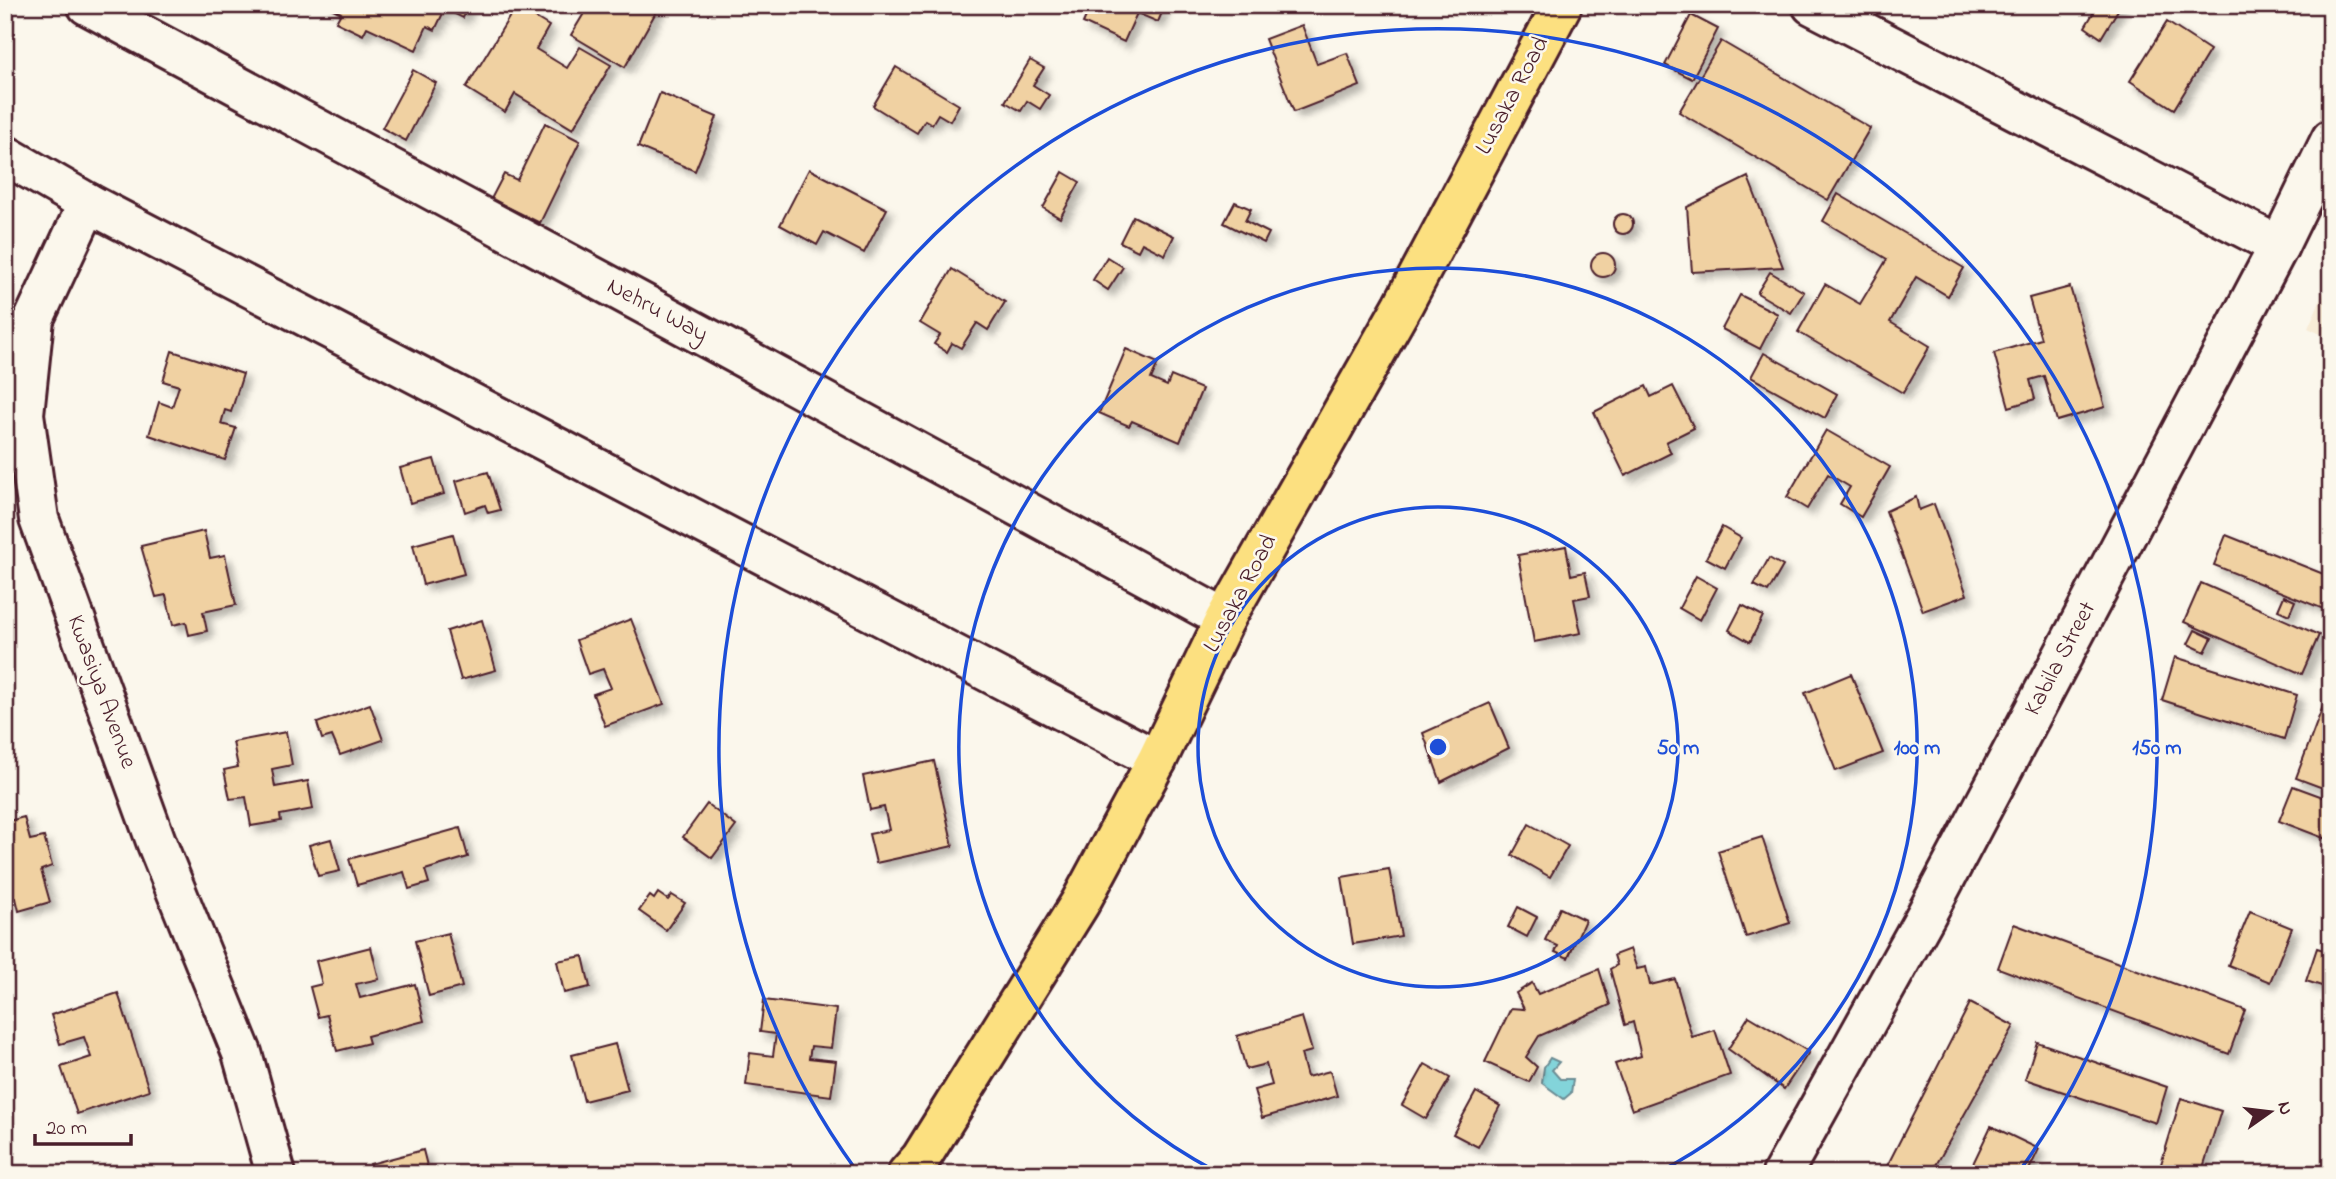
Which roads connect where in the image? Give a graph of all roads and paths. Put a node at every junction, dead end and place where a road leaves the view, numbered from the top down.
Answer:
1 (87, 5) edge
2 (1562, 5) edge
3 (1812, 5) edge
4 (2331, 139) edge
5 (5, 155) edge
6 (88, 203) junction
7 (2279, 246) junction
8 (1225, 620) junction
9 (1157, 760) junction
10 (276, 1174) edge
11 (907, 1174) edge
12 (1782, 1174) edge

1 - 8 street, Nehru Way
2 - 8 highway, Lusaka Road
3 - 7 street
4 - 7 street, Kabila Street
5 - 6 street
6 - 9 street
6 - 10 street, Kwasiya Avenue
7 - 12 street, Kabila Street
8 - 9 highway, Lusaka Road
9 - 11 highway, Lusaka Road

